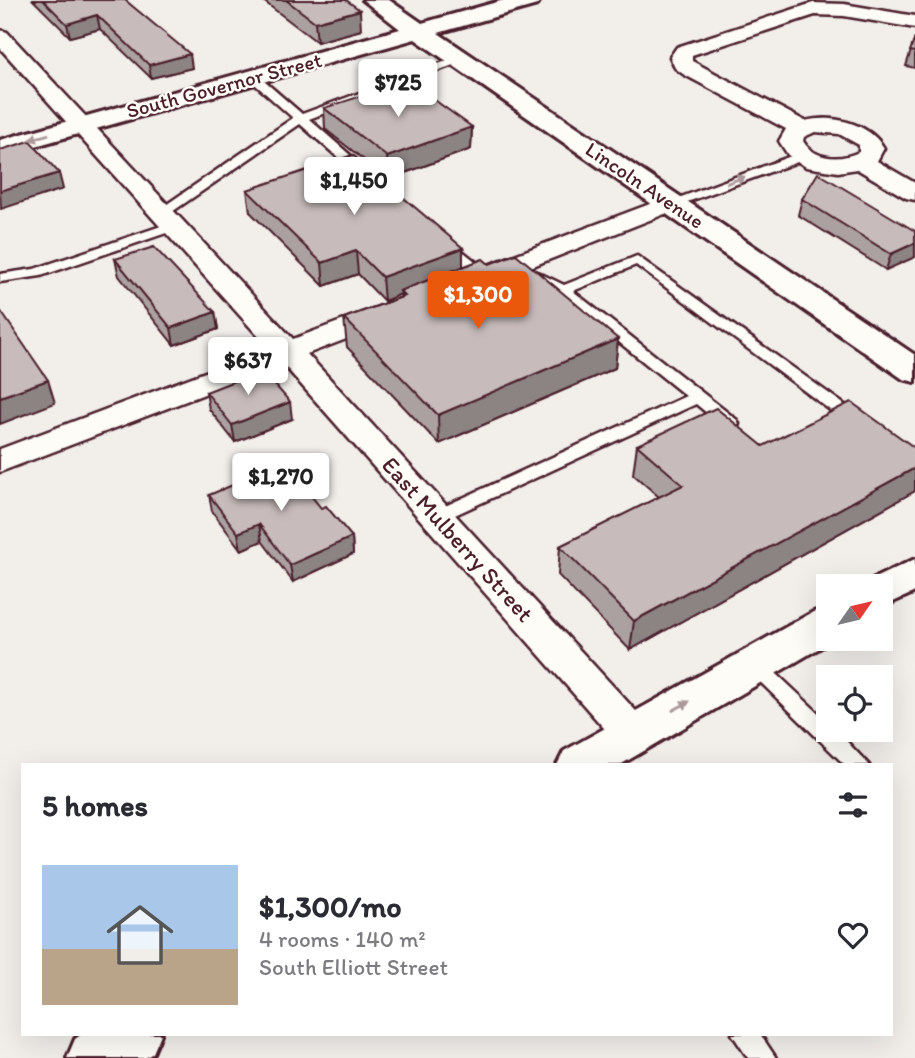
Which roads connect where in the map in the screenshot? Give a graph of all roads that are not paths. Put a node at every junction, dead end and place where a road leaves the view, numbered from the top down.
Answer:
1 (374, 0) edge
2 (529, 0) edge
3 (915, 22) edge
4 (419, 31) junction
5 (4, 45) edge
6 (460, 59) junction
7 (253, 77) junction
8 (299, 119) junction
9 (80, 125) junction
10 (802, 128) junction
11 (0, 148) edge
12 (802, 156) junction
13 (861, 161) junction
14 (368, 177) edge
15 (915, 193) edge
16 (671, 203) junction
17 (167, 220) junction
18 (433, 230) edge
19 (514, 265) junction
20 (0, 278) edge
21 (473, 281) joint
22 (563, 290) junction
23 (411, 304) edge
24 (288, 352) junction
25 (915, 371) edge
26 (697, 397) junction
27 (823, 425) edge
28 (747, 438) edge
29 (0, 461) edge
30 (438, 516) junction
31 (915, 574) edge
32 (893, 586) edge
33 (816, 630) edge
34 (754, 664) junction
35 (632, 733) junction
36 (583, 763) edge
37 (857, 763) edge
38 (131, 1036) edge
39 (746, 1036) edge
40 (94, 1058) edge
41 (764, 1058) edge

1 - 4 street, Lincoln Avenue
2 - 4 street, South Governor Street
3 - 10 street
4 - 6 street, Lincoln Avenue
4 - 7 street, South Governor Street
5 - 9 street, East Mulberry Street
6 - 8 lane
6 - 16 street, Lincoln Avenue
7 - 8 lane
7 - 9 street, South Governor Street
8 - 14 lane
8 - 17 lane
9 -> 11 street, South Governor Street
9 - 17 street, East Mulberry Street
10 - 12 street
10 - 13 street
12 - 13 street
16 -> 12 lane
13 - 15 street
16 - 19 street
16 - 25 street, Lincoln Avenue
17 - 20 lane
17 - 24 street, East Mulberry Street
18 - 21 lane
19 - 21 street
19 - 22 lane
22 - 26 lane
22 - 27 lane
23 - 24 street
24 - 29 street
24 - 30 street, East Mulberry Street
26 - 28 lane
26 - 30 lane
30 - 35 street, East Mulberry Street
31 - 32 street
33 - 34 street
35 -> 34 street
34 - 37 lane
35 - 36 street
38 - 40 street
39 - 41 lane

